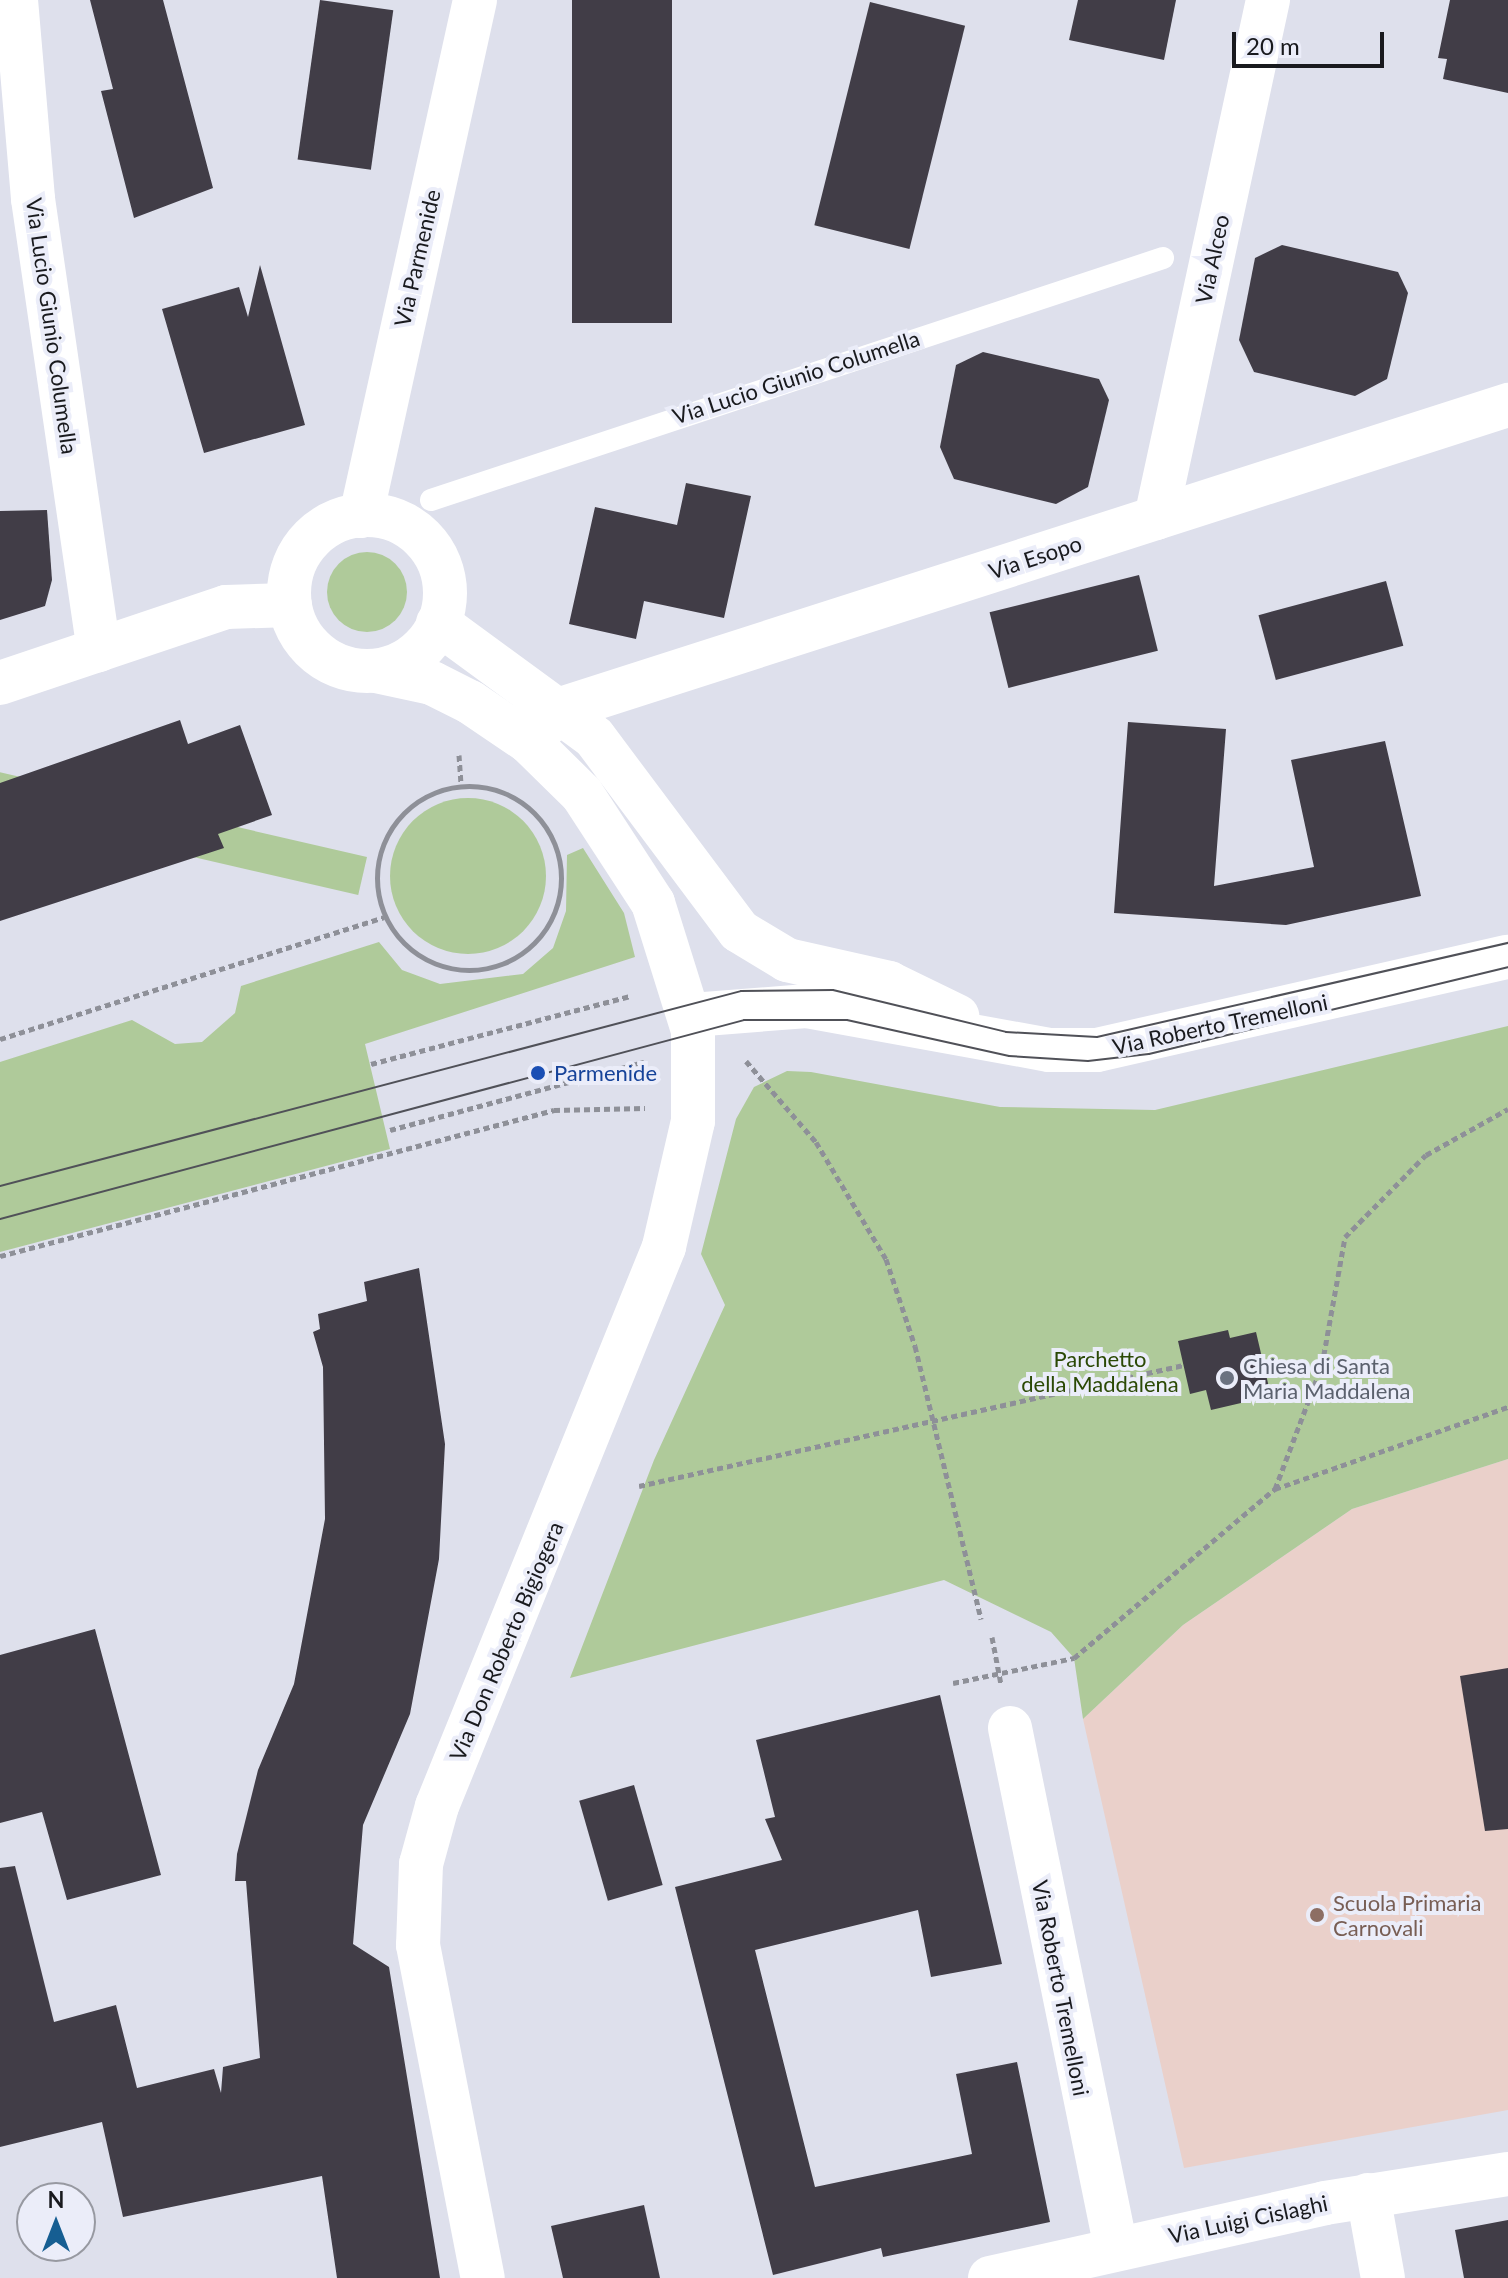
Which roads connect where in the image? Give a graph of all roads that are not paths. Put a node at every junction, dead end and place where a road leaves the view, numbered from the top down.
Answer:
1 (16, 0) edge
2 (475, 0) edge
3 (1268, 0) edge
4 (16, 194) edge
5 (1163, 258) dead end
6 (1508, 405) edge
7 (431, 500) dead end
8 (361, 516) junction
9 (1156, 518) junction
10 (290, 605) junction
11 (438, 623) junction
12 (99, 650) junction
13 (376, 671) junction
14 (0, 683) edge
15 (561, 709) junction
16 (529, 742) junction
17 (1508, 957) edge
18 (692, 1015) junction
19 (1049, 1050) junction
20 (1010, 1728) dead end
21 (1508, 2174) edge
22 (1368, 2195) junction
23 (1116, 2248) junction
24 (483, 2278) edge
25 (990, 2278) edge
26 (1383, 2278) edge

1 - 4 street, Via Lucio Giunio Columella
2 - 8 street, Via Parmenide
3 - 9 street, Via Alceo
4 - 12 street, Via Lucio Giunio Columella
5 - 7 lane, Via Lucio Giunio Columella
6 - 9 street, Via Esopo
8 - 10 street
8 - 11 street
9 - 15 street, Via Esopo
10 - 12 street
10 - 13 street
11 - 13 street
11 - 15 street
12 - 14 street
13 - 16 street
15 - 16 street
15 - 19 street
16 - 18 street
17 - 19 street, Via Roberto Tremelloni
18 - 19 street, Via Roberto Tremelloni
18 - 24 street, Via Don Roberto Bigiogera
20 - 23 street, Via Roberto Tremelloni
21 - 22 street, Via Luigi Cislaghi
22 - 23 street, Via Luigi Cislaghi
22 - 26 street
23 - 25 street, Via Luigi Cislaghi

